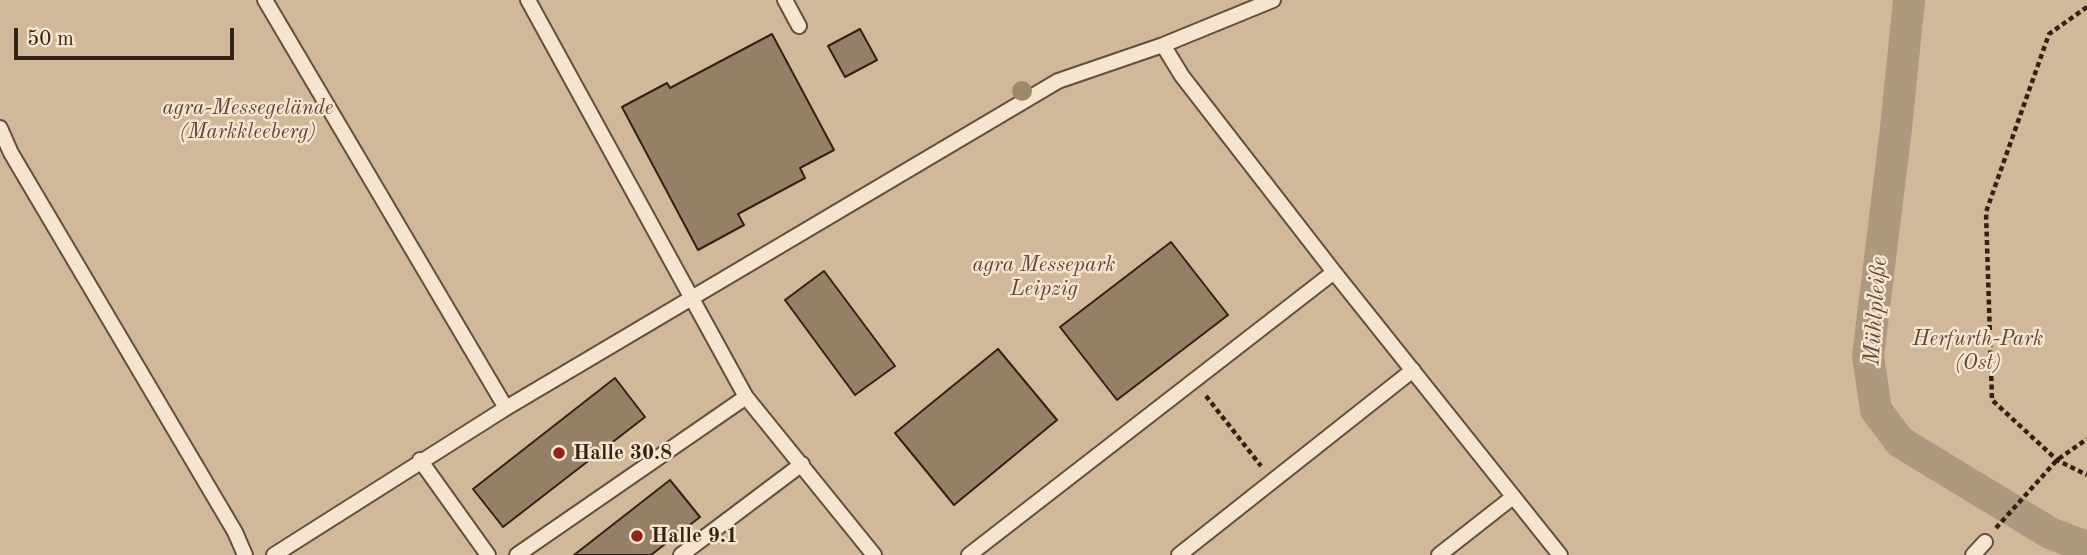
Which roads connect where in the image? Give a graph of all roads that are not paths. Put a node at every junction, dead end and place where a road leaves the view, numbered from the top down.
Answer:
1 (265, 0) edge
2 (528, 0) edge
3 (785, 0) edge
4 (1273, 0) edge
5 (799, 26) dead end
6 (1163, 45) junction
7 (0, 128) edge
8 (1334, 272) junction
9 (690, 298) junction
10 (1413, 370) junction
11 (746, 397) junction
12 (506, 408) junction
13 (421, 460) junction
14 (803, 464) junction
15 (1513, 496) junction
16 (1985, 542) dead end
17 (245, 555) edge
18 (274, 555) edge
19 (488, 555) edge
20 (517, 555) edge
21 (681, 555) edge
22 (874, 555) edge
23 (969, 555) edge
24 (1179, 555) edge
25 (1439, 555) edge
26 (1560, 555) edge
27 (1973, 555) edge

1 - 12 lane
2 - 9 lane
3 - 5 lane
4 - 6 lane
6 - 8 lane
6 - 9 lane
7 - 17 lane
8 - 10 lane
8 - 23 lane
9 - 11 lane
9 - 12 lane
10 - 15 lane
10 - 24 lane
11 - 14 lane
11 - 20 lane
12 - 13 lane
13 - 18 lane
13 - 19 lane
14 - 21 lane
14 - 22 lane
15 - 25 lane
15 - 26 lane
16 - 27 lane

